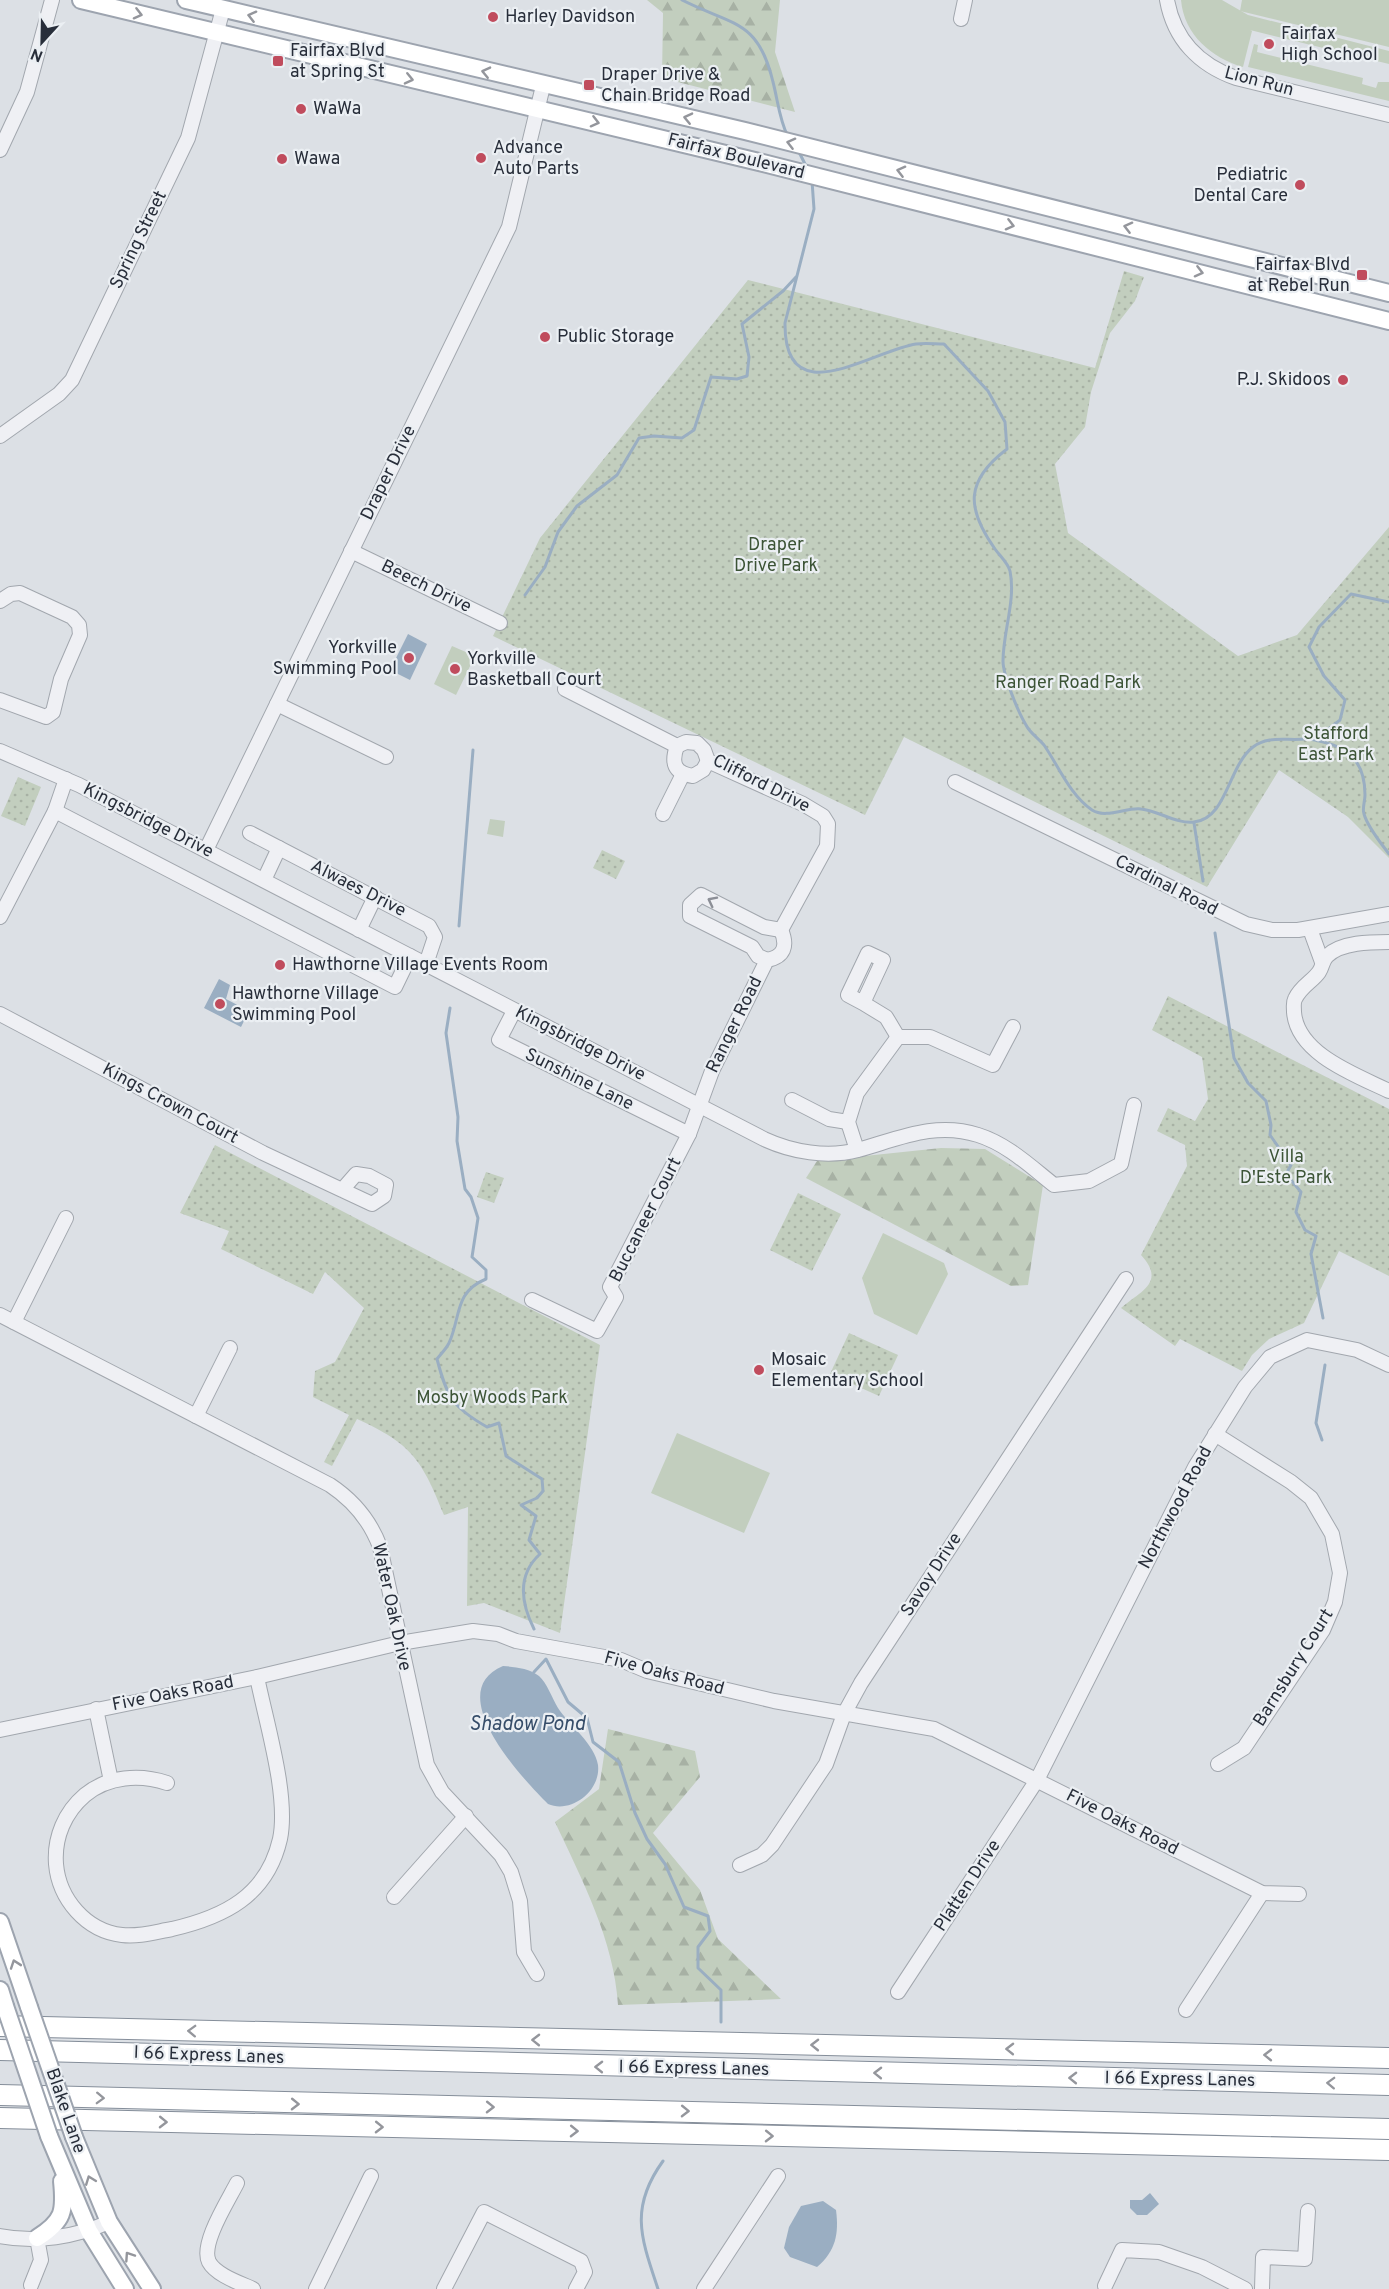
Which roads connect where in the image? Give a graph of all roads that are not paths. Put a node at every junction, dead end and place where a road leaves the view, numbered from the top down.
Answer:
1 (52, 0) edge
2 (81, 0) edge
3 (186, 0) edge
4 (965, 0) edge
5 (1167, 0) edge
6 (223, 9) junction
7 (961, 19) dead end
8 (217, 33) junction
9 (543, 86) junction
10 (538, 109) junction
11 (1389, 115) edge
12 (0, 150) edge
13 (869, 163) junction
14 (847, 179) junction
15 (958, 185) junction
16 (953, 212) junction
17 (1389, 292) edge
18 (1389, 321) edge
19 (0, 436) edge
20 (351, 551) junction
21 (0, 601) edge
22 (500, 623) dead end
23 (565, 689) dead end
24 (0, 700) edge
25 (277, 704) junction
26 (677, 746) junction
27 (0, 751) edge
28 (386, 757) dead end
29 (708, 761) junction
30 (683, 774) junction
31 (66, 779) junction
32 (955, 782) dead end
33 (55, 811) junction
34 (663, 814) dead end
35 (828, 824) joint
36 (250, 833) dead end
37 (279, 848) junction
38 (206, 850) junction
39 (264, 880) junction
40 (375, 897) junction
41 (1389, 914) edge
42 (0, 917) edge
43 (764, 927) junction
44 (1310, 929) junction
45 (360, 930) junction
46 (781, 930) junction
47 (1389, 942) edge
48 (752, 947) junction
49 (410, 956) junction
50 (767, 960) junction
51 (1322, 962) junction
52 (426, 964) junction
53 (862, 1003) dead end
54 (514, 1011) junction
55 (0, 1014) edge
56 (1013, 1027) dead end
57 (898, 1037) junction
58 (1389, 1090) edge
59 (792, 1100) dead end
60 (697, 1105) junction
61 (1134, 1105) dead end
62 (848, 1122) junction
63 (689, 1134) junction
64 (856, 1150) junction
65 (342, 1190) dead end
66 (66, 1218) dead end
67 (1126, 1279) dead end
68 (532, 1300) dead end
69 (0, 1315) edge
70 (14, 1322) junction
71 (230, 1348) dead end
72 (1389, 1365) edge
73 (196, 1416) junction
74 (1215, 1434) junction
75 (400, 1643) junction
76 (257, 1677) junction
77 (96, 1709) junction
78 (844, 1714) junction
79 (0, 1730) edge
80 (1218, 1764) dead end
81 (1037, 1780) junction
82 (111, 1781) junction
83 (167, 1783) dead end
84 (466, 1816) junction
85 (740, 1865) dead end
86 (1262, 1893) junction
87 (1299, 1894) dead end
88 (394, 1897) dead end
89 (0, 1922) edge
90 (537, 1974) dead end
91 (898, 1992) dead end
92 (2, 1998) edge
93 (1186, 2010) dead end
94 (0, 2026) edge
95 (0, 2050) edge
96 (1389, 2058) edge
97 (1389, 2085) edge
98 (0, 2095) edge
99 (0, 2118) edge
100 (1389, 2129) edge
101 (1389, 2151) edge
102 (61, 2165) junction
103 (371, 2176) dead end
104 (778, 2176) dead end
105 (237, 2183) dead end
106 (1308, 2211) dead end
107 (108, 2222) junction
108 (89, 2231) junction
109 (0, 2236) edge
110 (37, 2238) junction
111 (32, 2285) dead end
112 (1105, 2286) dead end
113 (126, 2289) edge
114 (152, 2289) edge
115 (253, 2289) edge
116 (315, 2289) edge
117 (444, 2289) edge
118 (576, 2289) edge
119 (704, 2289) edge
120 (1245, 2289) edge
121 (1262, 2289) edge

1 - 12 street
2 -> 8 main road, Fairfax Boulevard
3 - 6 main road, Fairfax Boulevard
4 - 7 street
5 - 11 street, Lion Run
6 - 8 street, Spring Street
9 -> 6 main road, Fairfax Boulevard
8 -> 10 main road, Fairfax Boulevard
8 - 19 street, Spring Street
9 - 10 street, Draper Drive
13 -> 9 main road, Fairfax Boulevard
10 -> 14 main road, Fairfax Boulevard
10 - 20 street, Draper Drive
13 - 14 main road
15 -> 13 main road, Fairfax Boulevard
14 - 16 main road
15 - 16 main road
17 -> 15 main road, Fairfax Boulevard
16 -> 18 main road
20 - 22 street, Beech Drive
20 - 25 street, Draper Drive
21 - 24 street
23 - 26 street, Clifford Drive
25 - 28 street
25 - 38 street, Draper Drive
26 - 29 street, Clifford Drive
26 - 30 street
27 - 31 street, Kingsbridge Drive
29 - 30 street
29 - 35 street, Clifford Drive
30 - 34 street
31 - 33 street
31 - 38 street, Kingsbridge Drive
32 - 44 street, Cardinal Road
33 - 42 street
33 - 49 street
35 - 46 street, Ranger Road
36 - 37 street, Alwaes Drive
37 - 39 street
37 - 40 street, Alwaes Drive
38 - 39 street, Kingsbridge Drive
39 - 45 street, Kingsbridge Drive
40 - 45 street
40 - 52 street, Alwaes Drive
41 - 44 street, Cardinal Road
43 - 46 street
43 - 48 street
43 -> 48 street
44 - 51 street
45 - 49 street, Kingsbridge Drive
46 - 50 street, Ranger Road
47 - 51 street
48 - 50 street
49 - 52 street, Kingsbridge Drive
50 - 60 street, Ranger Road
51 - 58 street
52 - 54 street, Kingsbridge Drive
53 - 57 street
54 - 60 street, Kingsbridge Drive
54 - 63 street, Sunshine Lane
55 - 65 street, Kings Crown Court
56 - 57 street
57 - 62 street
59 - 62 street
60 - 63 street, Buccaneer Court
60 - 64 street, Kingsbridge Drive
61 - 64 street, Kingsbridge Drive
62 - 64 street
63 - 68 street, Buccaneer Court
66 - 70 street
67 - 78 street, Savoy Drive
69 - 70 street, Water Oak Drive
70 - 73 street, Water Oak Drive
71 - 73 street
72 - 74 street, Northwood Road
73 - 75 street, Water Oak Drive
74 - 80 street, Barnsbury Court
74 - 81 street, Northwood Road
75 - 76 street, Five Oaks Road
75 - 78 street, Five Oaks Road
75 - 84 street, Water Oak Drive
76 - 77 street, Five Oaks Road
76 - 82 street
77 - 79 street, Five Oaks Road
77 - 82 street
78 - 81 street, Five Oaks Road
78 - 85 street, Savoy Drive
81 - 86 street, Five Oaks Road
81 - 91 street, Platten Drive
82 - 83 street
84 - 88 street
84 - 90 street, Water Oak Drive
86 - 87 street, Five Oaks Road
86 - 93 street
107 -> 89 main road, Blake Lane, bridge
92 - 102 main road, Blake Lane, bridge
96 -> 94 highway
97 -> 95 highway, I 66 Express Lanes
98 -> 100 highway
99 -> 101 highway
102 - 108 main road, Blake Lane
102 - 110 main road
103 - 116 street
104 - 119 street
105 - 115 street
106 - 121 street
107 - 108 street
114 -> 107 main road, Blake Lane
108 - 110 street
108 - 113 main road, Blake Lane
109 - 110 street
110 - 111 street
112 - 120 street
117 - 118 street

